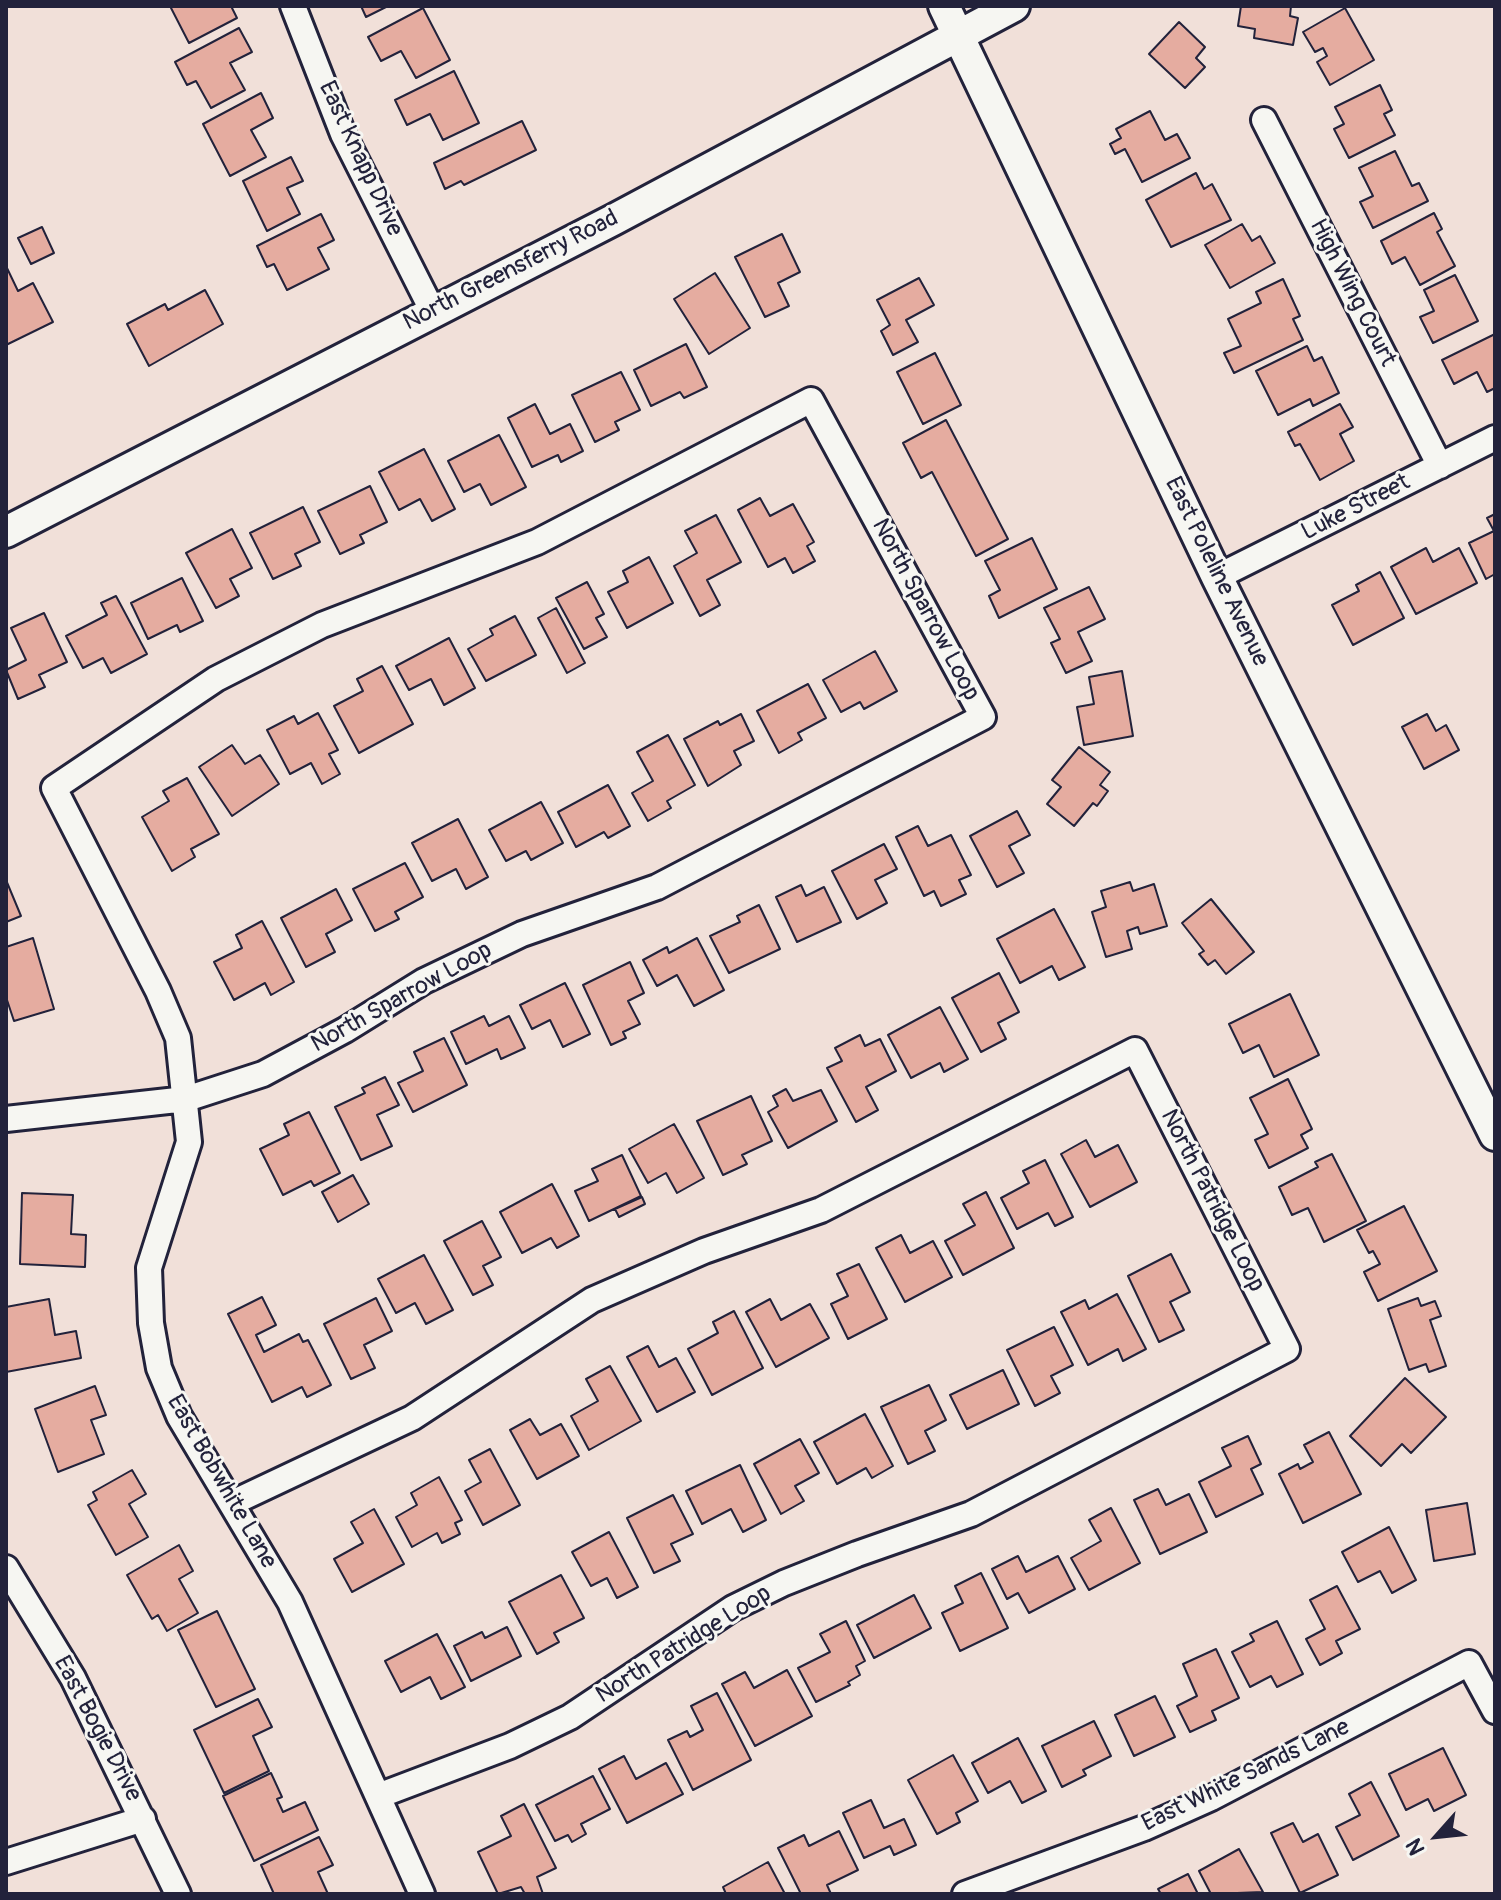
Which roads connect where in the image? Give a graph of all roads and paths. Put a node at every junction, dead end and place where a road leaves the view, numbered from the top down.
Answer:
1 (293, 6) edge
2 (944, 6) edge
3 (1014, 6) edge
4 (959, 35) junction
5 (1264, 120) dead end
6 (432, 310) junction
7 (1495, 438) edge
8 (1440, 466) junction
9 (6, 532) edge
10 (1217, 577) junction
11 (54, 788) joint
12 (186, 1099) junction
13 (6, 1119) edge
14 (1495, 1135) edge
15 (232, 1503) junction
16 (6, 1568) edge
17 (1495, 1711) edge
18 (378, 1796) junction
19 (143, 1819) junction
20 (6, 1862) edge
21 (178, 1894) edge
22 (422, 1894) edge
23 (965, 1894) edge

1 - 6 street, East Knapp Drive
2 - 4 main road, East Poleline Avenue
3 - 4 main road, North Greensferry Road
4 - 6 main road, North Greensferry Road
4 - 10 main road, East Poleline Avenue
5 - 8 street, High Wing Court
6 - 9 main road, North Greensferry Road
7 - 8 street, Luke Street
8 - 10 street, Luke Street
10 - 14 main road, East Poleline Avenue
11 - 12 street, East Bobwhite Lane
11 - 12 street, North Sparrow Loop
12 - 13 street, North Sparrow Loop
12 - 15 street, East Bobwhite Lane
15 - 18 street, East Bobwhite Lane
15 - 18 street, North Patridge Loop
16 - 19 street, East Bogie Drive
17 - 23 street, East White Sands Lane
18 - 22 street, East Bobwhite Lane
19 - 20 street
19 - 21 street, East Bogie Drive

